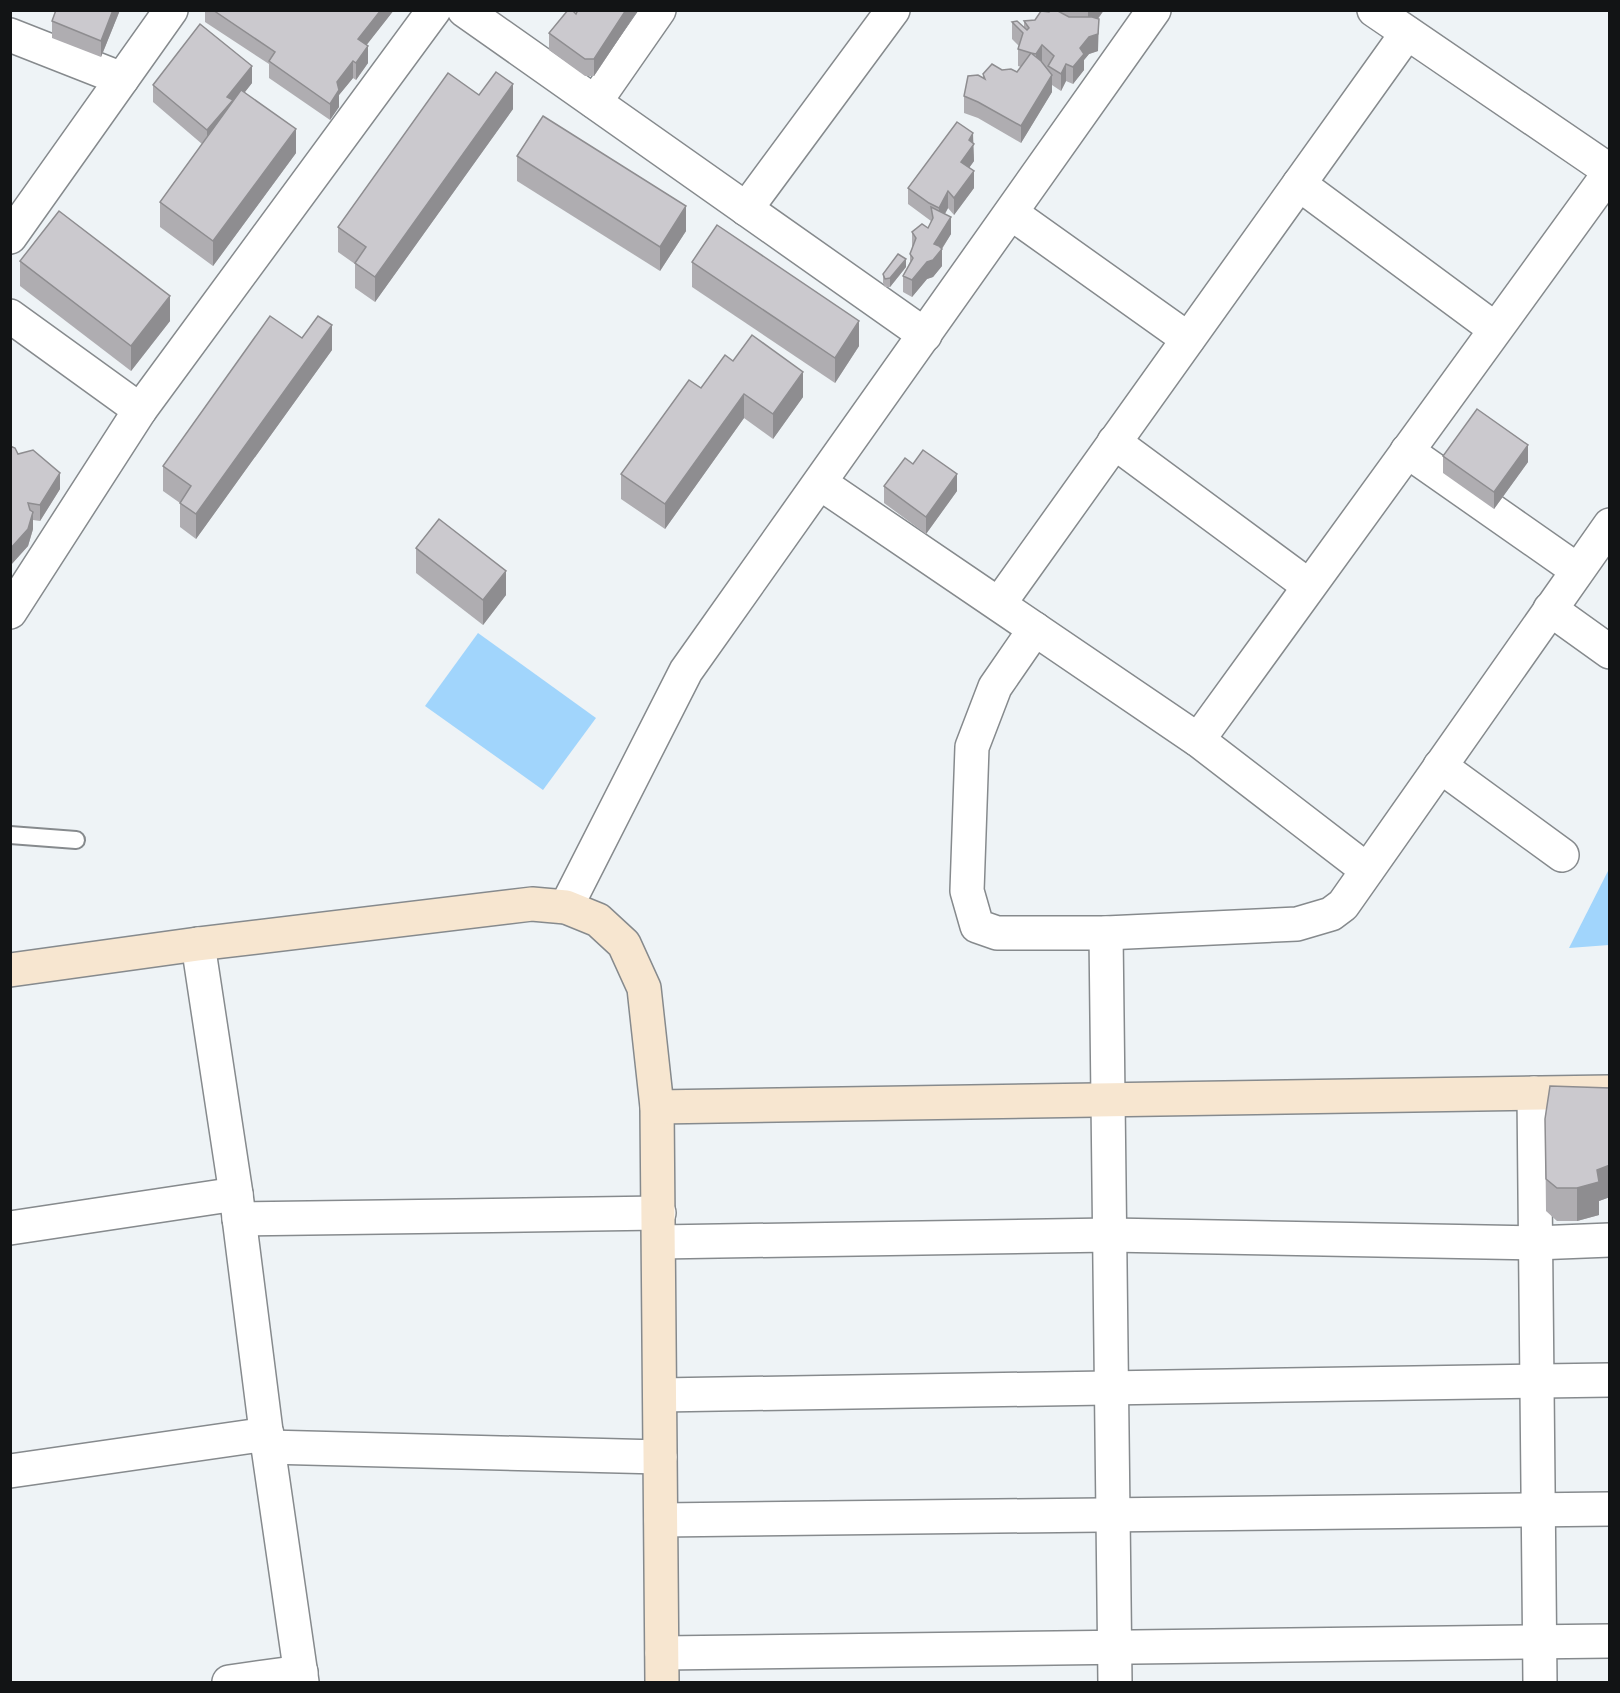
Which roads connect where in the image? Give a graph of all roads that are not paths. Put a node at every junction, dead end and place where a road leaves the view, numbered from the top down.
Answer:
1 (171, 10) edge
2 (434, 10) edge
3 (464, 10) edge
4 (659, 10) edge
5 (893, 10) edge
6 (1154, 10) edge
7 (1374, 10) edge
8 (1407, 33) junction
9 (10, 35) edge
10 (122, 79) junction
11 (595, 102) junction
12 (1610, 172) edge
13 (1299, 184) junction
14 (746, 209) junction
15 (1011, 213) junction
16 (10, 237) edge
17 (10, 316) edge
18 (1496, 329) junction
19 (925, 335) junction
20 (1188, 339) junction
21 (140, 410) junction
22 (1114, 442) junction
23 (1407, 451) junction
24 (820, 483) junction
25 (1610, 525) edge
26 (1577, 570) junction
27 (1309, 586) junction
28 (999, 604) junction
29 (1550, 609) junction
30 (10, 612) edge
31 (1035, 629) junction
32 (1610, 652) edge
33 (1198, 740) junction
34 (1440, 766) junction
35 (10, 835) edge
36 (76, 840) dead end
37 (1562, 855) dead end
38 (1367, 870) junction
39 (566, 906) junction
40 (1106, 933) junction
41 (198, 944) junction
42 (10, 970) edge
43 (1610, 1092) edge
44 (1534, 1093) junction
45 (1108, 1100) junction
46 (657, 1107) junction
47 (238, 1207) junction
48 (659, 1227) junction
49 (10, 1228) edge
50 (1110, 1236) junction
51 (1610, 1240) edge
52 (1535, 1243) junction
53 (1610, 1380) edge
54 (1537, 1382) junction
55 (1112, 1388) junction
56 (660, 1395) junction
57 (267, 1440) junction
58 (660, 1457) junction
59 (10, 1471) edge
60 (1610, 1509) edge
61 (1538, 1510) junction
62 (1113, 1515) junction
63 (661, 1520) junction
64 (1610, 1641) edge
65 (1540, 1642) junction
66 (1115, 1647) junction
67 (662, 1668) edge
68 (301, 1677) edge
69 (229, 1683) edge
70 (1115, 1683) edge
71 (1540, 1683) edge

1 - 10 street
2 - 21 street
3 - 11 street
4 - 11 street
5 - 14 street
6 - 15 street
7 - 8 street
8 - 12 street
8 - 13 street
9 - 10 street
10 - 16 street
11 - 14 street
12 - 18 street
13 - 18 street
13 - 20 street
14 - 19 street
15 - 19 street
15 - 20 street
17 - 21 street
18 - 23 street
19 - 24 street
20 - 22 street
21 - 30 street
22 - 27 street
22 - 28 street
23 - 26 street
23 - 27 street
24 - 28 street
24 - 39 street
25 - 26 street
26 - 29 street
27 - 33 street
28 - 31 street
29 - 32 street
29 - 34 street
31 - 33 street
31 - 40 street
33 - 38 street
34 - 37 street
34 - 38 street
35 - 36 lane
38 - 40 street
39 - 41 street
39 - 46 street
40 - 45 street
41 - 42 street
41 - 47 street
43 - 44 street
44 - 45 street
44 - 52 street
45 - 46 street
45 - 50 street
46 - 48 street
47 - 48 street
47 - 49 street
47 - 57 street
48 - 50 street
48 - 56 street
50 - 52 street
50 - 55 street
51 - 52 street
52 - 54 street
53 - 54 street
54 - 55 street
54 - 61 street
55 - 56 street
55 - 62 street
56 - 58 street
57 - 58 street
57 - 59 street
57 - 68 street
58 - 63 street
60 - 61 street
61 - 62 street
61 - 65 street
62 - 63 street
62 - 66 street
63 - 67 street
64 - 65 street
65 - 66 street
65 - 71 street
66 - 67 street
66 - 70 street
68 - 69 street

